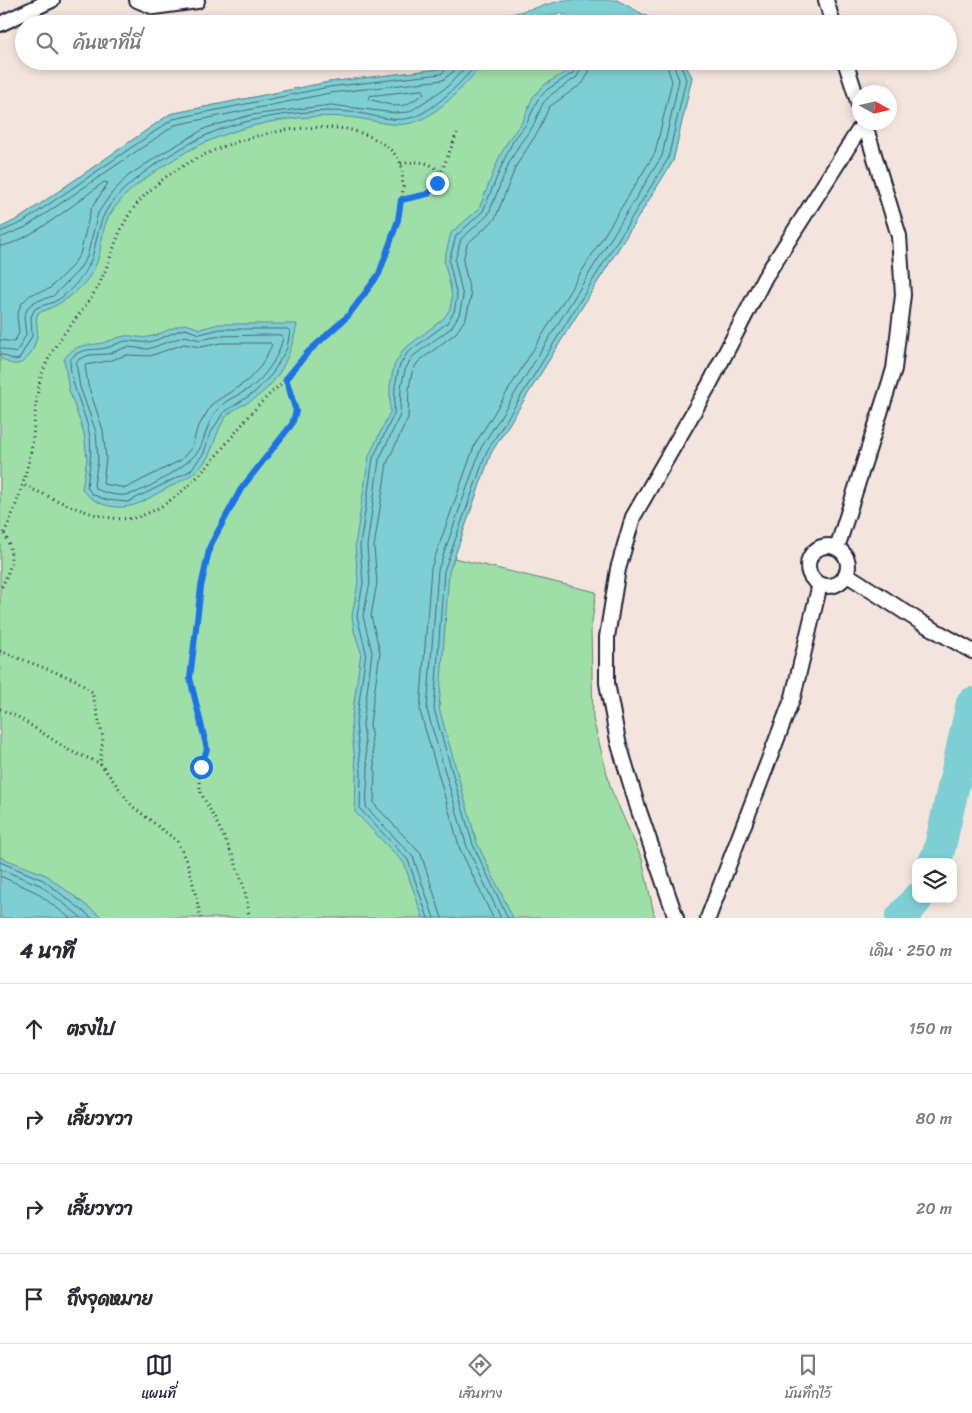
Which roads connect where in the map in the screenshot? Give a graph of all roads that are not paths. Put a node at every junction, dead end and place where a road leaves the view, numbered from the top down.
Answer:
1 (52, 0) edge
2 (137, 0) edge
3 (826, 0) edge
4 (196, 1) edge
5 (20, 15) edge
6 (830, 15) edge
7 (15, 17) edge
8 (0, 24) edge
9 (848, 70) edge
10 (853, 85) edge
11 (859, 130) edge
12 (866, 130) edge
13 (837, 548) junction
14 (846, 574) junction
15 (820, 584) junction
16 (972, 651) edge
17 (676, 918) edge
18 (708, 918) edge

1 - 5 street
2 - 4 street
3 - 6 street
7 - 8 street
9 - 10 street
11 - 17 street
12 - 13 street
13 - 14 street
13 - 15 street
14 - 15 street
14 - 16 street
15 - 18 street

